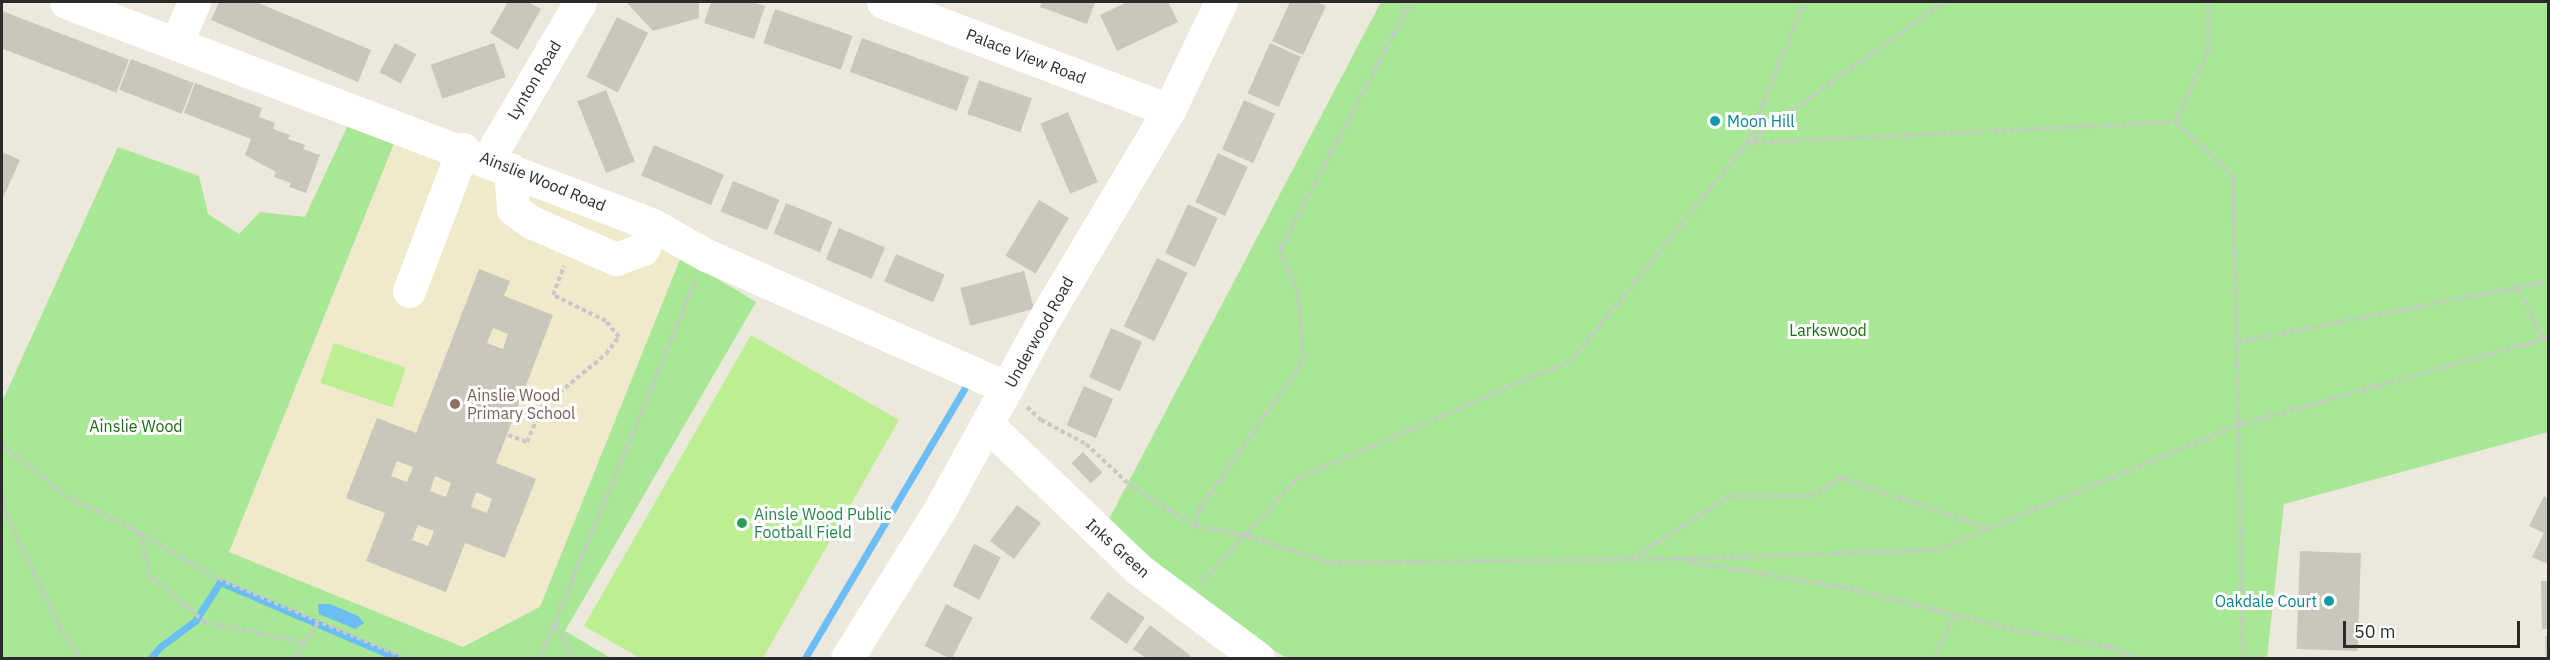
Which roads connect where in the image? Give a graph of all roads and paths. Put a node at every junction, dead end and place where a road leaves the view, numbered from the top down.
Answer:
1 (66, 2) edge
2 (194, 2) edge
3 (580, 2) edge
4 (882, 2) edge
5 (1221, 2) edge
6 (1411, 2) edge
7 (1804, 2) edge
8 (1944, 2) edge
9 (2208, 2) edge
10 (177, 42) junction
11 (1169, 110) junction
12 (2176, 122) junction
13 (1747, 143) junction
14 (487, 159) junction
15 (653, 225) junction
16 (572, 240) junction
17 (706, 255) junction
18 (2548, 280) edge
19 (2517, 287) junction
20 (409, 291) dead end
21 (2546, 338) edge
22 (2238, 342) junction
23 (1008, 388) junction
24 (988, 425) junction
25 (2239, 425) junction
26 (508, 435) dead end
27 (2, 445) edge
28 (2, 489) edge
29 (1195, 526) junction
30 (1989, 528) junction
31 (140, 533) junction
32 (1247, 536) junction
33 (1677, 559) junction
34 (1630, 560) junction
35 (1183, 603) junction
36 (1955, 614) junction
37 (319, 621) junction
38 (555, 623) junction
39 (307, 643) junction
40 (81, 658) edge
41 (295, 658) edge
42 (405, 658) edge
43 (540, 658) edge
44 (574, 658) edge
45 (847, 658) edge
46 (1258, 658) edge
47 (1934, 658) edge
48 (2138, 658) edge
49 (2243, 658) edge

1 - 10 street, Ainslie Wood Road
2 - 10 street
3 - 14 street, Lynton Road
4 - 11 street, Palace View Road
5 - 11 street, Underwood Road
6 - 29 path
7 - 13 path
8 - 13 path
9 - 12 path
10 - 14 street, Ainslie Wood Road
11 - 23 street, Underwood Road
12 - 13 path
12 - 22 path
13 - 32 path
14 - 15 street, Ainslie Wood Road
14 - 16 street
14 - 20 street, Lynton Road
15 - 16 street
15 - 17 street, Ainslie Wood Road
16 - 26 path
17 - 23 street, Ainslie Wood Road
17 - 38 path
18 - 19 path
19 - 21 path
19 - 22 path
21 - 25 path
22 - 25 path
23 - 24 street, Underwood Road
23 - 29 path
24 - 35 street, Inks Green
24 - 45 street, Underwood Road
25 - 30 path
25 - 49 path
27 - 31 path
28 - 40 path
29 - 32 path
30 - 33 path
30 - 34 path
31 - 37 path
31 - 39 path
32 - 34 path
32 - 35 path
33 - 34 path
33 - 36 path
35 - 46 street, Inks Green
36 - 47 path
36 - 48 path
37 - 39 path
37 - 42 path
38 - 43 path
38 - 44 path
39 - 41 path

